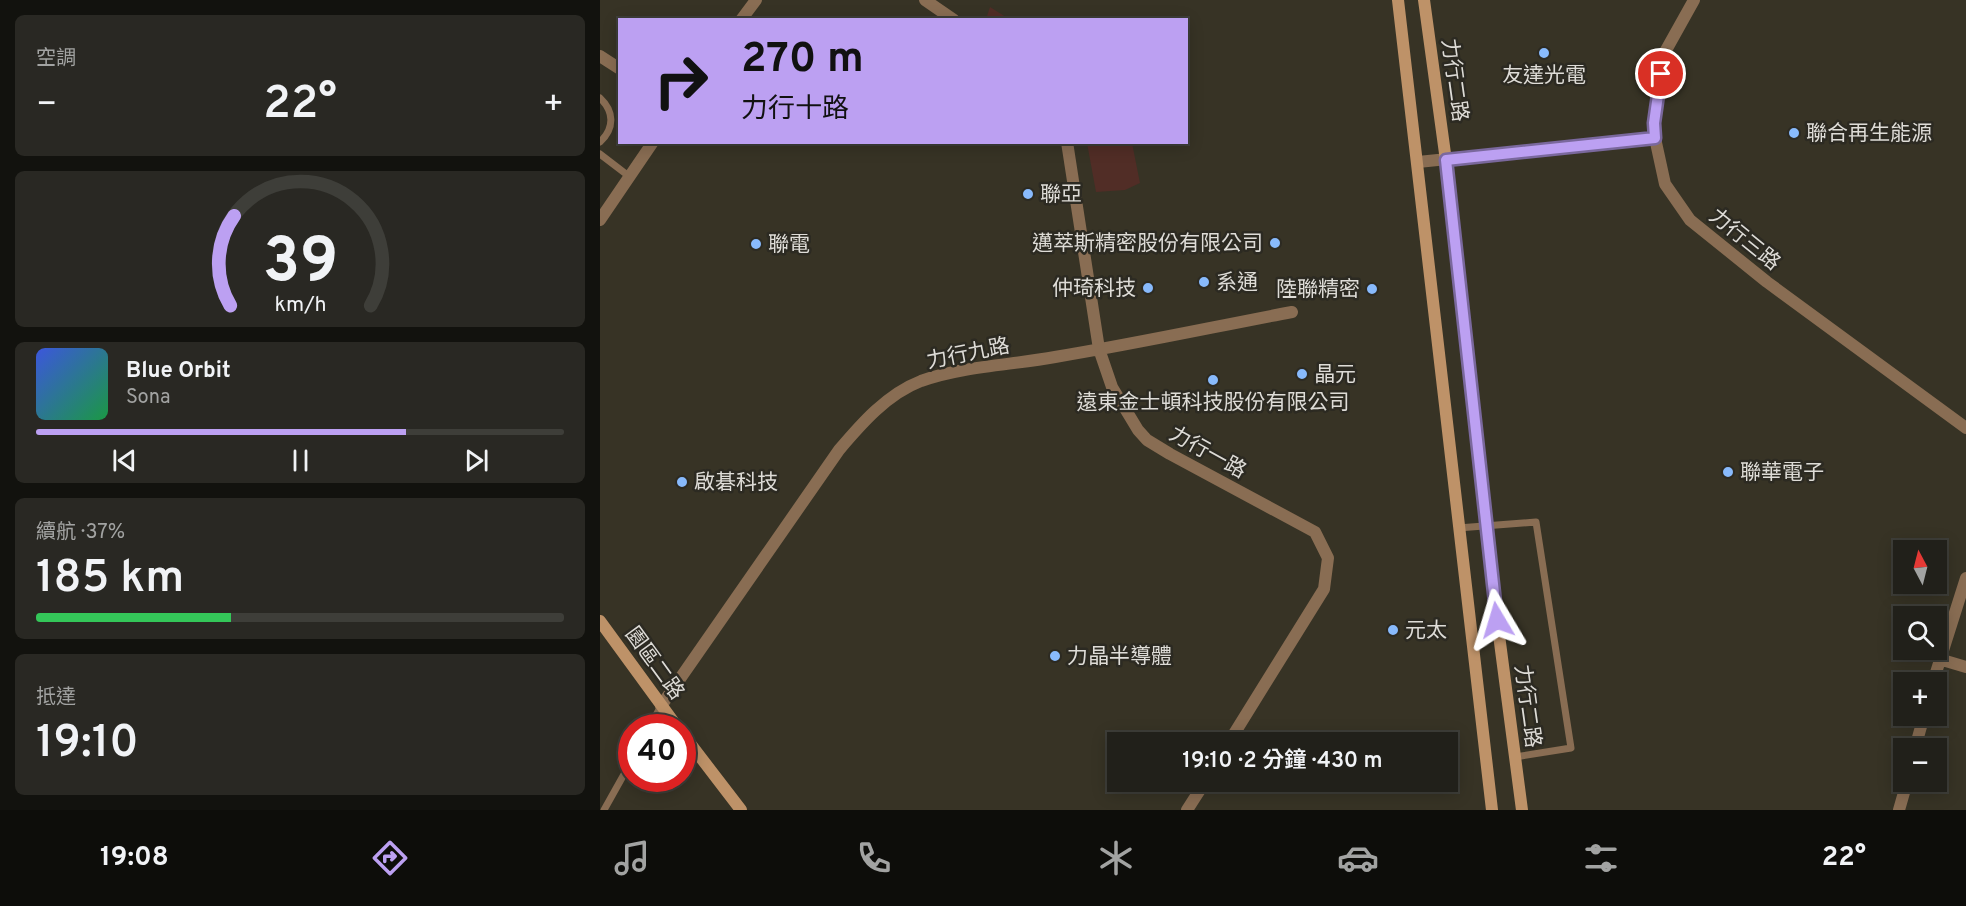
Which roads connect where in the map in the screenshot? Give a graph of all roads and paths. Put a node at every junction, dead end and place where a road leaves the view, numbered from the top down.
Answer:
1 (756, 0) edge
2 (925, 0) edge
3 (1398, 0) edge
4 (1424, 0) edge
5 (1694, 0) edge
6 (742, 18) edge
7 (951, 18) edge
8 (600, 56) edge
9 (618, 68) edge
10 (600, 98) edge
11 (1655, 138) junction
12 (600, 142) edge
13 (652, 144) edge
14 (1067, 144) edge
15 (600, 154) edge
16 (1446, 160) junction
17 (1418, 162) junction
18 (630, 177) junction
19 (600, 220) edge
20 (1292, 312) dead end
21 (1099, 349) junction
22 (1966, 428) edge
23 (1486, 525) junction
24 (1458, 528) junction
25 (1966, 578) edge
26 (600, 621) edge
27 (1947, 635) edge
28 (1942, 660) edge
29 (1966, 667) edge
30 (661, 706) junction
31 (657, 714) edge
32 (667, 714) edge
33 (1235, 732) edge
34 (696, 751) edge
35 (1515, 758) junction
36 (618, 785) edge
37 (1199, 792) edge
38 (1904, 792) edge
39 (604, 810) edge
40 (741, 810) edge
41 (1187, 810) edge
42 (1492, 810) edge
43 (1522, 810) edge
44 (1899, 810) edge

1 - 6 street
2 - 7 street
3 - 17 street
4 - 16 street, 力行二路
5 - 11 street, 力行三路
8 - 9 street
10 - 12 lane
11 - 16 street
11 - 22 street, 力行三路
13 - 18 street
14 - 21 street, 力行一路
15 - 18 lane
16 - 17 street
16 - 23 street, 力行二路
17 - 24 street
18 - 19 street
20 - 21 street, 力行九路
21 - 30 street, 力行九路
21 - 33 street, 力行一路
23 - 24 lane
23 - 35 street, 力行二路
23 - 35 lane
24 - 42 street
25 - 27 street
26 - 30 street, 園區二路
28 - 29 street
30 - 31 lane
30 - 32 street, 園區二路
34 - 40 street
35 - 43 street, 力行二路
36 - 39 lane
37 - 41 street
38 - 44 street

